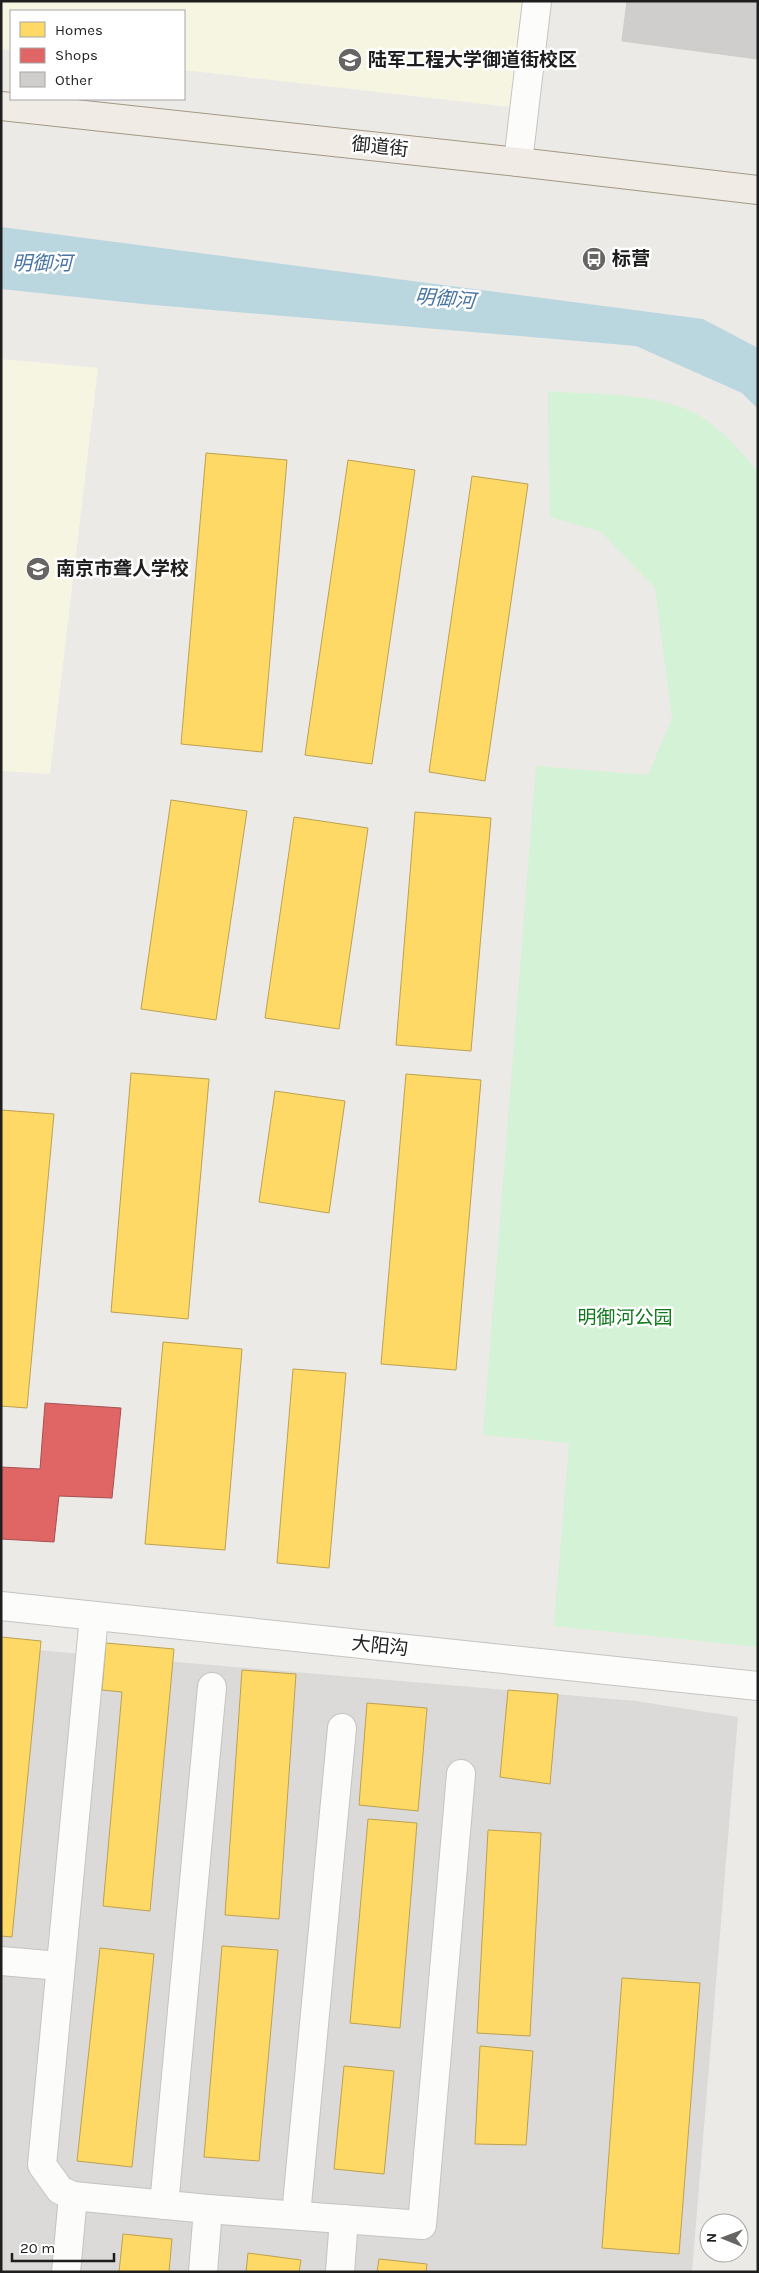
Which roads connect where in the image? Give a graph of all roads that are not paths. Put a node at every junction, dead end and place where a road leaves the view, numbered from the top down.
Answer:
1 (537, 1) edge
2 (1, 106) edge
3 (518, 162) junction
4 (758, 190) edge
5 (1, 1606) edge
6 (94, 1616) junction
7 (751, 1685) edge
8 (212, 1687) dead end
9 (342, 1728) dead end
10 (461, 1774) dead end
11 (1, 1961) edge
12 (60, 1966) junction
13 (73, 2196) junction
14 (164, 2205) junction
15 (208, 2209) junction
16 (296, 2215) junction
17 (344, 2219) junction
18 (66, 2272) edge
19 (203, 2272) edge
20 (340, 2272) edge

1 - 3 street
2 - 3 main road, 御道街
3 - 4 main road, 御道街
5 - 6 street, 大阳沟
6 - 7 street, 大阳沟
6 - 12 street
8 - 14 street
9 - 16 street
10 - 17 street
11 - 12 street
12 - 13 street
13 - 14 street
13 - 18 street
14 - 15 street
15 - 16 street
15 - 19 street
16 - 17 street
17 - 20 street

